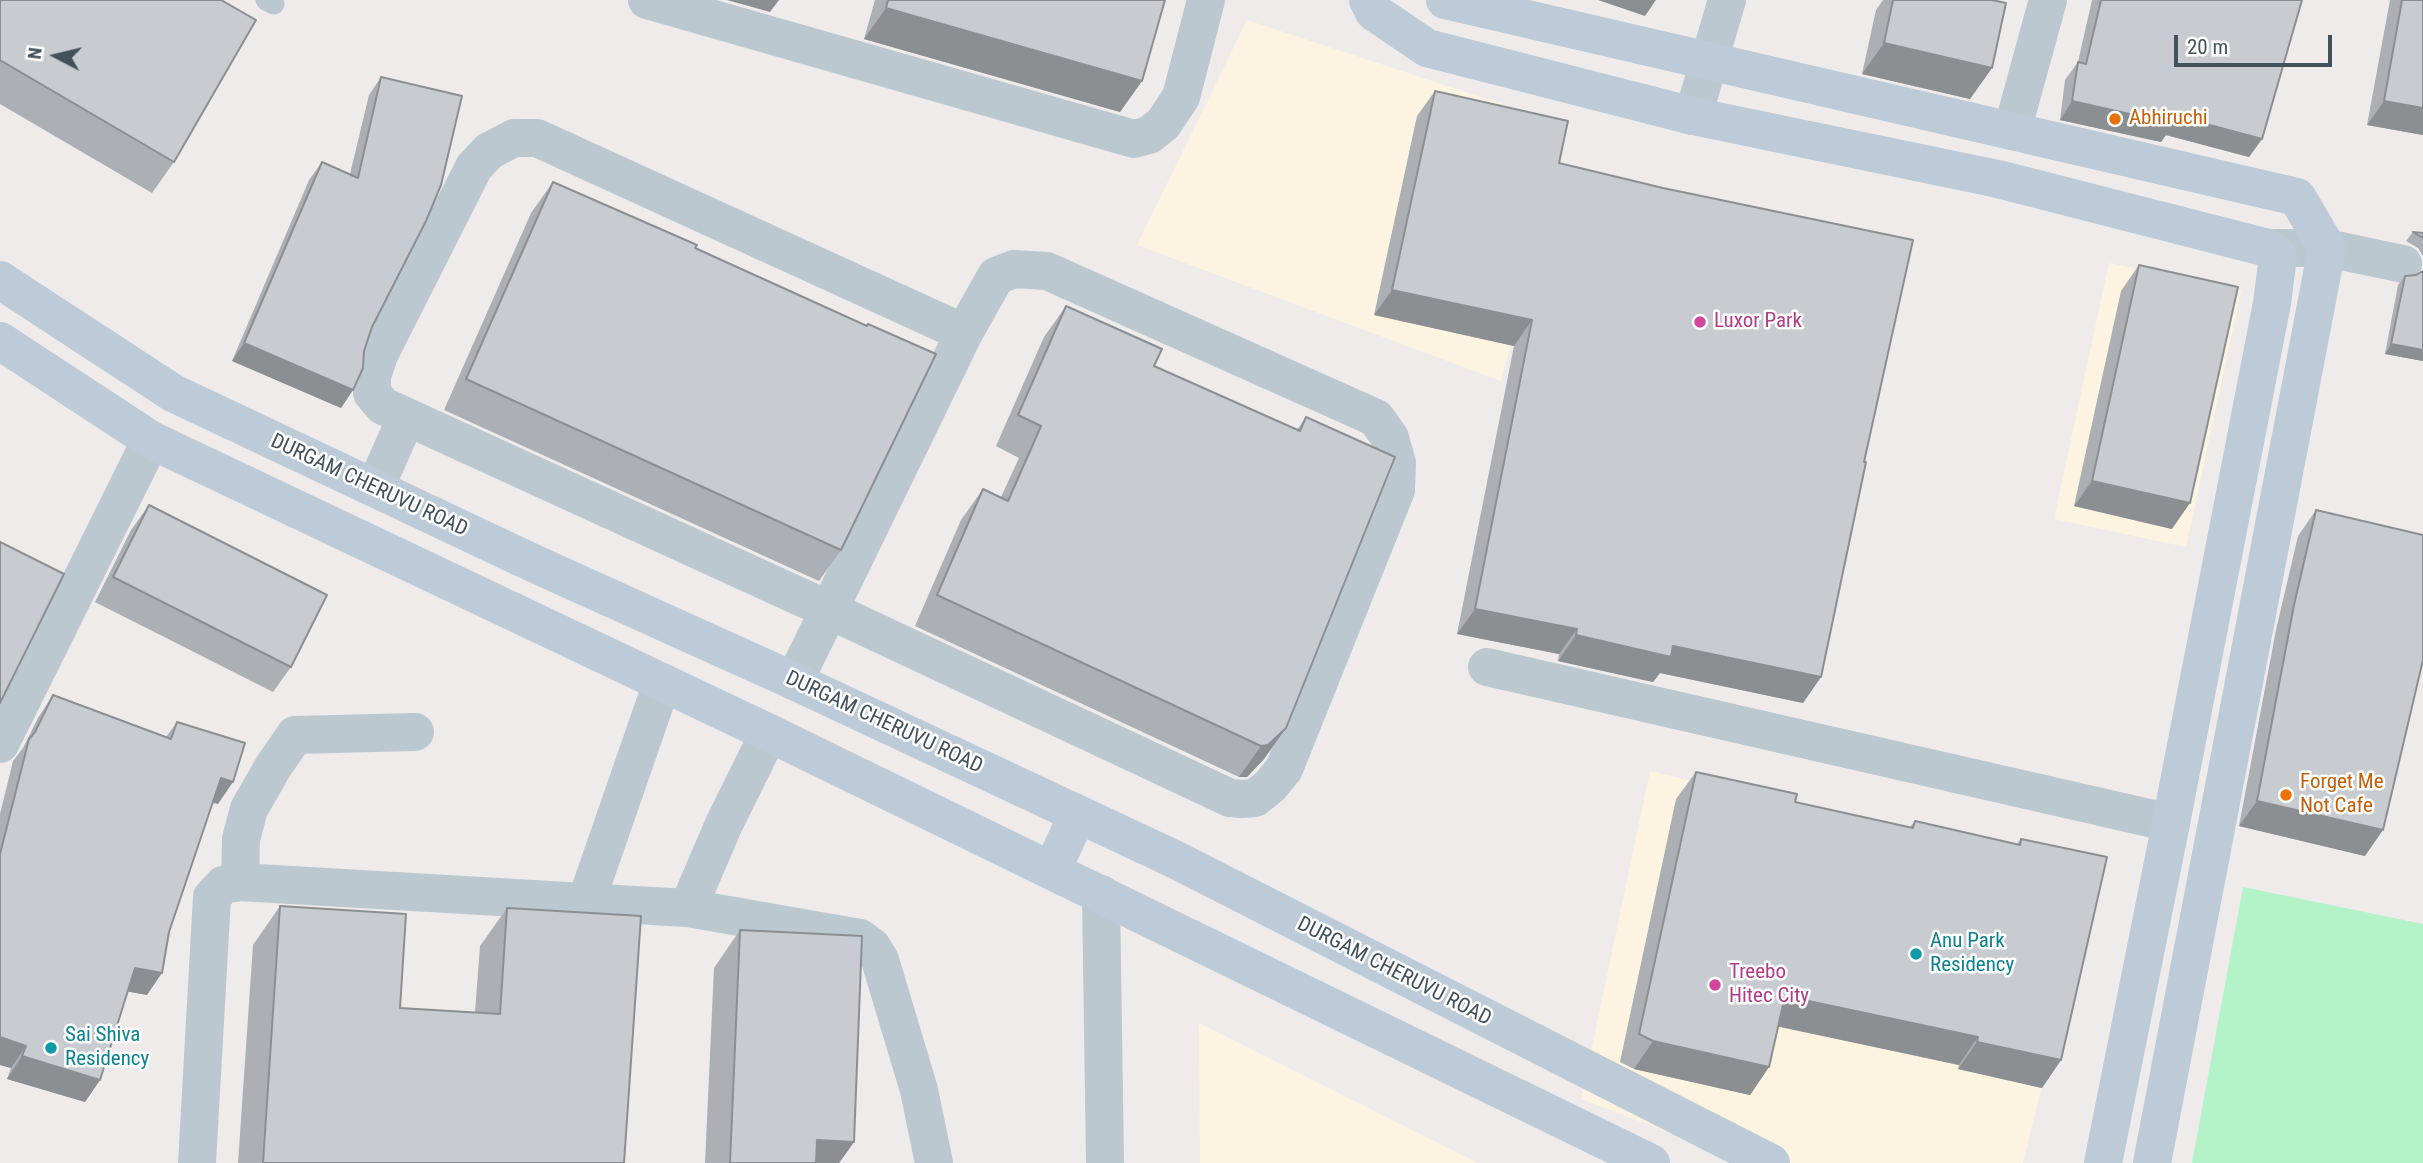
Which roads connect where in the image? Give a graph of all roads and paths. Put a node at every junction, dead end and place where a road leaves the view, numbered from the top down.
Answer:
1 (647, 0) edge
2 (1206, 0) edge
3 (1368, 0) edge
4 (1445, 0) edge
5 (1727, 0) edge
6 (2048, 0) edge
7 (1709, 62) junction
8 (1693, 116) junction
9 (2012, 131) junction
10 (2268, 248) junction
11 (2327, 248) junction
12 (2403, 264) dead end
13 (0, 280) edge
14 (964, 333) junction
15 (0, 341) edge
16 (173, 393) junction
17 (406, 418) junction
18 (151, 440) junction
19 (375, 488) junction
20 (829, 610) junction
21 (1487, 667) dead end
22 (794, 681) junction
23 (662, 683) junction
24 (415, 732) dead end
25 (769, 733) junction
26 (0, 744) edge
27 (1078, 814) junction
28 (2171, 823) junction
29 (1052, 870) junction
30 (240, 882) junction
31 (1101, 894) junction
32 (586, 902) junction
33 (688, 908) junction
34 (197, 1163) edge
35 (934, 1163) edge
36 (1105, 1163) edge
37 (1651, 1163) edge
38 (1771, 1163) edge
39 (2103, 1163) edge
40 (2152, 1163) edge

1 - 2 street
3 - 8 main road
4 - 7 main road
5 - 7 street
6 - 9 street
7 - 8 street
7 - 9 main road
8 - 10 main road
9 - 11 main road
10 - 11 street
10 - 28 main road
11 - 12 street
11 - 40 main road
13 - 16 main road, DURGAM CHERUVU ROAD
14 - 17 street
14 - 20 street
14 - 20 street
15 - 18 main road
16 - 18 main road
16 - 19 main road, DURGAM CHERUVU ROAD
17 - 19 street
17 - 20 street
18 - 23 main road
18 - 26 street
19 - 22 main road, DURGAM CHERUVU ROAD
20 - 22 street
21 - 28 street
22 - 27 main road, DURGAM CHERUVU ROAD
23 - 25 main road
23 - 32 street
24 - 30 street
25 - 29 main road
25 - 33 street
27 - 29 main road
27 - 38 main road, DURGAM CHERUVU ROAD
28 - 39 main road
29 - 31 main road
30 - 32 street
30 - 34 street
31 - 36 street
31 - 37 main road
32 - 33 street
33 - 35 street

